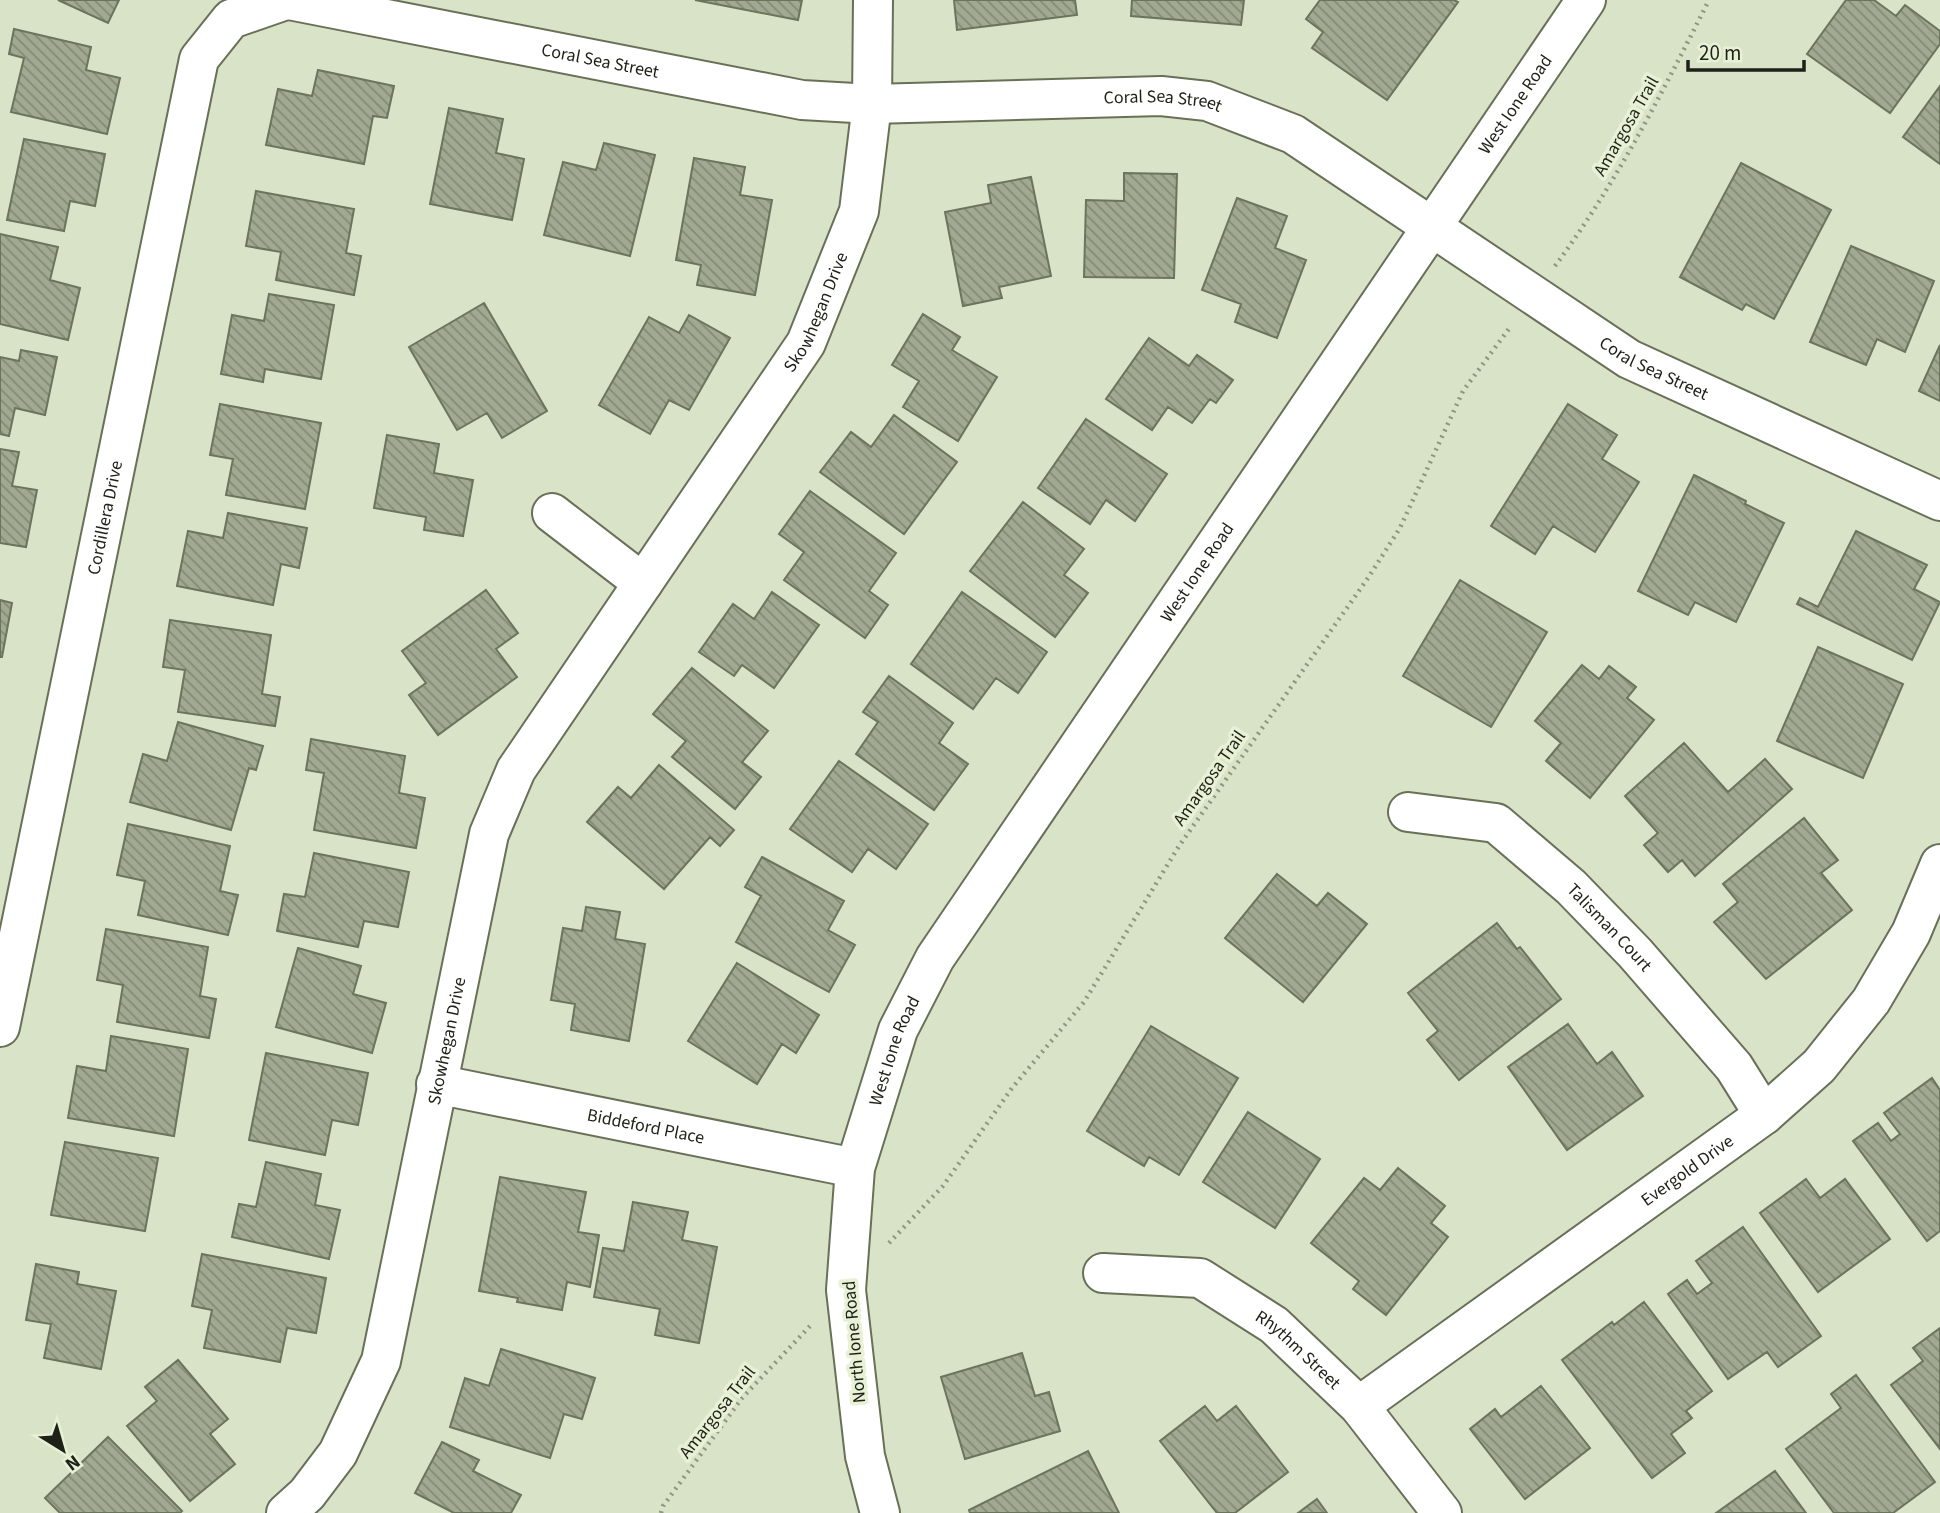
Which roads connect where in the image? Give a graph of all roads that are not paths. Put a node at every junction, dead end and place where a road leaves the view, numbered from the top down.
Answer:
1 (288, 0) edge
2 (873, 0) edge
3 (1586, 0) edge
4 (231, 19) joint
5 (872, 104) junction
6 (1432, 229) junction
7 (1940, 501) edge
8 (552, 513) dead end
9 (643, 583) junction
10 (1408, 812) dead end
11 (1940, 864) edge
12 (0, 1027) edge
13 (436, 1084) junction
14 (1764, 1115) junction
15 (855, 1168) junction
16 (1103, 1273) dead end
17 (1359, 1406) junction
18 (286, 1513) edge
19 (880, 1513) edge
20 (1442, 1513) edge

1 - 4 street, Coral Sea Street
1 - 5 street, Coral Sea Street
2 - 5 street, Skowhegan Drive
3 - 6 street, West Ione Road
4 - 12 street, Cordillera Drive
5 - 6 street, Coral Sea Street
5 - 9 street, Skowhegan Drive
6 - 7 street, Coral Sea Street
6 - 15 street, West Ione Road
8 - 9 street
9 - 13 street, Skowhegan Drive
10 - 14 street, Talisman Court
11 - 14 street, Evergold Drive
13 - 15 street, Biddeford Place
13 - 18 street, Skowhegan Drive
14 - 17 street, Evergold Drive
15 - 19 street, North Ione Road
16 - 17 street, Rhythm Street
17 - 20 street, Rhythm Street

